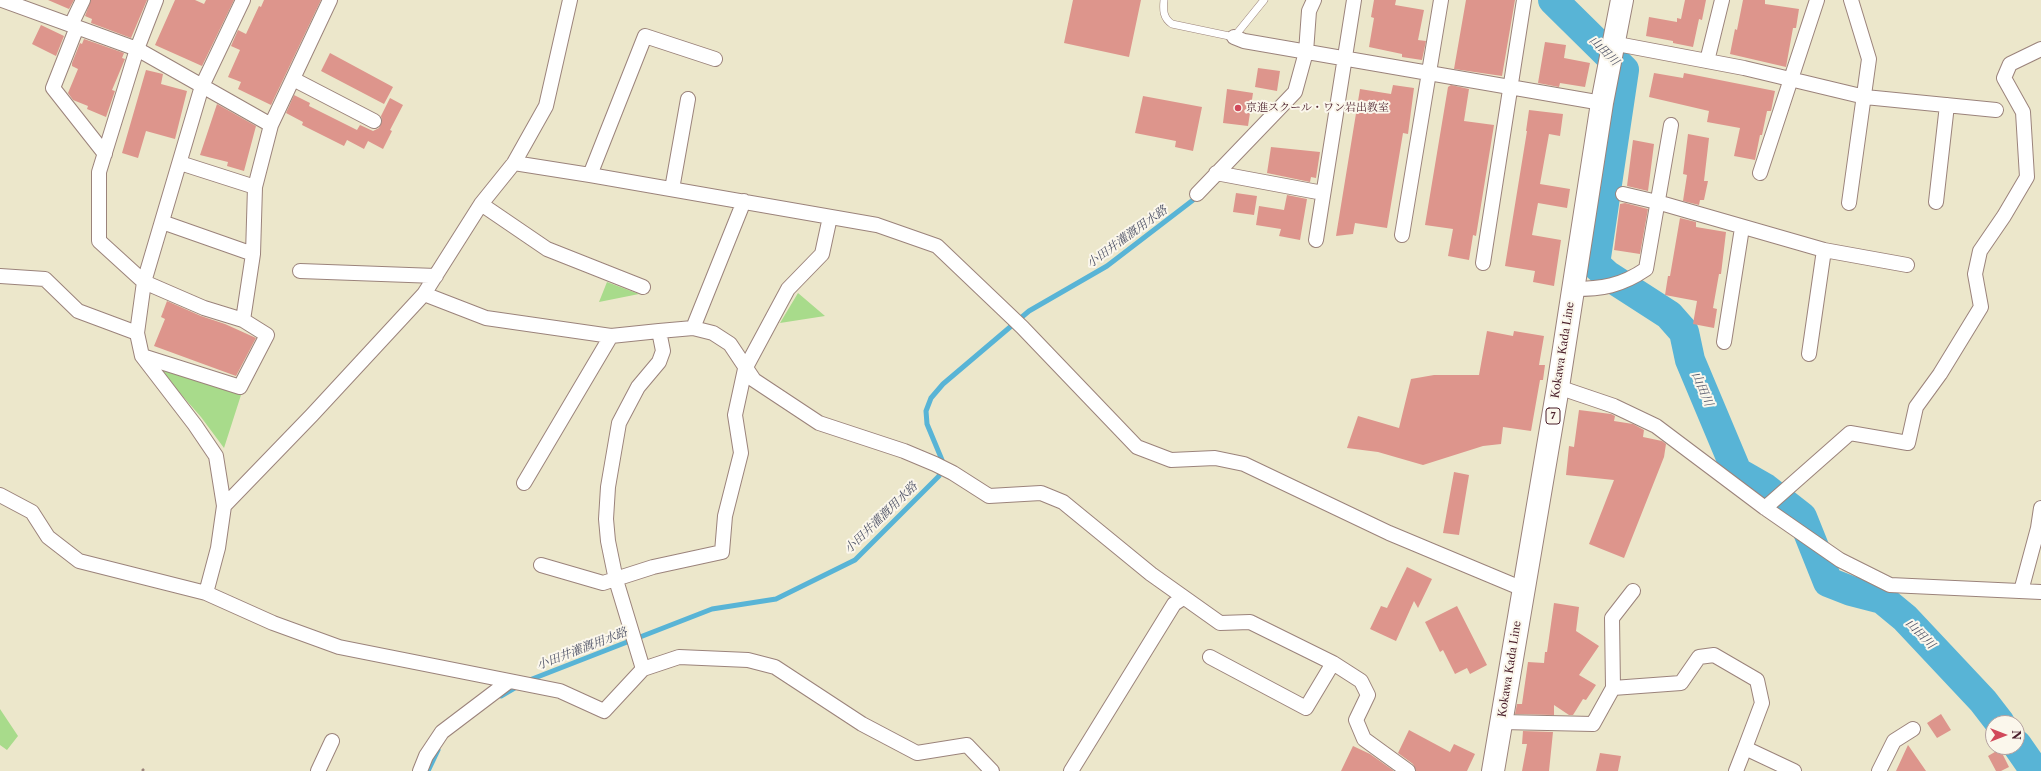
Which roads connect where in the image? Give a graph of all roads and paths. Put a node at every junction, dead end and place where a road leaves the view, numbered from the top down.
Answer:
1 (2, 0) edge
2 (83, 0) edge
3 (156, 0) edge
4 (242, 0) edge
5 (330, 0) edge
6 (570, 0) edge
7 (1164, 0) edge
8 (1264, 0) edge
9 (1314, 0) edge
10 (1354, 0) edge
11 (1441, 0) edge
12 (1524, 0) edge
13 (1622, 0) edge
14 (1722, 0) edge
15 (1817, 0) edge
16 (1851, 0) edge
17 (74, 26) junction
18 (1234, 37) junction
19 (137, 49) junction
20 (2041, 49) edge
21 (1306, 52) junction
22 (1611, 52) junction
23 (714, 59) dead end
24 (1344, 59) junction
25 (1707, 61) junction
26 (1429, 73) junction
27 (293, 79) junction
28 (1791, 79) junction
29 (202, 86) junction
30 (1511, 88) junction
31 (1865, 97) junction
32 (688, 99) dead end
33 (1602, 103) junction
34 (1947, 105) junction
35 (1996, 110) dead end
36 (374, 121) dead end
37 (271, 125) junction
38 (1671, 125) dead end
39 (105, 154) junction
40 (180, 163) junction
41 (514, 163) junction
42 (1216, 173) junction
43 (1760, 173) dead end
44 (590, 175) junction
45 (255, 187) junction
46 (672, 189) junction
47 (1323, 193) junction
48 (1197, 194) dead end
49 (1623, 194) dead end
50 (744, 202) junction
51 (1656, 202) junction
52 (1936, 202) dead end
53 (1849, 203) dead end
54 (481, 204) junction
55 (830, 217) junction
56 (162, 222) junction
57 (1742, 228) junction
58 (1402, 235) dead end
59 (1316, 240) dead end
60 (1824, 250) junction
61 (252, 254) junction
62 (1483, 263) dead end
63 (1907, 265) dead end
64 (300, 271) dead end
65 (0, 276) edge
66 (436, 276) junction
67 (144, 282) junction
68 (643, 287) dead end
69 (1573, 289) junction
70 (424, 294) junction
71 (243, 320) junction
72 (693, 328) junction
73 (659, 331) junction
74 (137, 333) junction
75 (611, 336) junction
76 (1724, 342) dead end
77 (1809, 354) dead end
78 (142, 356) junction
79 (745, 369) junction
80 (1558, 386) junction
81 (524, 483) dead end
82 (0, 495) edge
83 (224, 506) junction
84 (1765, 508) junction
85 (2041, 508) edge
86 (541, 564) dead end
87 (616, 580) junction
88 (1523, 589) junction
89 (1633, 591) dead end
90 (2021, 591) junction
91 (2041, 592) edge
92 (206, 593) junction
93 (1183, 598) junction
94 (1210, 657) dead end
95 (1333, 663) junction
96 (643, 669) junction
97 (508, 682) junction
98 (1613, 688) junction
99 (1502, 722) junction
100 (1912, 729) dead end
101 (332, 740) dead end
102 (1745, 748) junction
103 (318, 771) edge
104 (420, 771) edge
105 (992, 771) edge
106 (1071, 771) edge
107 (1408, 771) edge
108 (1493, 771) edge
109 (1736, 771) edge
110 (1794, 771) edge
111 (1879, 771) edge

1 - 17 street
2 - 17 street
3 - 19 street
4 - 29 street
5 - 27 street
6 - 41 street
7 - 18 lane
8 - 18 lane
9 - 21 street
10 - 24 street
11 - 26 street
12 - 30 street
13 - 22 main road, Kokawa Kada Line / 7
14 - 25 street
15 - 28 street
16 - 31 street
17 - 19 street
17 - 39 street
18 - 21 street
19 - 29 street
19 - 39 street
20 - 84 street
21 - 24 street
21 - 42 street
22 - 25 street
22 - 33 main road, Kokawa Kada Line / 7
23 - 44 street
24 - 26 street
24 - 47 street
25 - 28 street
26 - 30 street
26 - 58 street
27 - 36 street
27 - 37 street
28 - 31 street
28 - 43 street
29 - 37 street
29 - 40 street
30 - 33 street
30 - 62 street
31 - 34 street
31 - 53 street
32 - 46 street
33 - 69 main road, Kokawa Kada Line / 7
34 - 35 street
34 - 52 street
37 - 45 street
38 - 51 street
39 - 67 street
40 - 45 street
40 - 56 street
41 - 44 street
41 - 54 street
42 - 47 street
42 - 48 street
44 - 46 street
45 - 61 street
46 - 50 street
47 - 59 street
49 - 51 street
50 - 55 street
50 - 72 street
51 - 57 street
51 - 69 street
54 - 66 street
54 - 68 street
55 - 79 street
55 - 88 street
56 - 61 street
56 - 67 street
57 - 60 street
57 - 76 street
60 - 63 street
60 - 77 street
61 - 71 street
64 - 66 street
65 - 74 street
66 - 70 street
67 - 71 street
67 - 74 street
69 - 80 main road, Kokawa Kada Line / 7
70 - 75 street
70 - 83 street
71 - 78 street
72 - 73 street
72 - 79 street
73 - 75 street
73 - 87 street
74 - 78 street
75 - 81 street
78 - 83 street
79 - 87 street
79 - 93 street
80 - 84 street
80 - 88 main road, Kokawa Kada Line / 7
82 - 92 street
83 - 92 street
84 - 90 street
85 - 90 street
86 - 87 street
87 - 96 street
88 - 99 main road, Kokawa Kada Line / 7
89 - 98 street
90 - 91 street
92 - 97 street
93 - 95 street
93 - 106 street
94 - 95 street
95 - 107 street
96 - 97 street
96 - 105 street
97 - 104 street
98 - 99 street
98 - 102 street
99 - 108 main road, Kokawa Kada Line / 7
100 - 111 street
101 - 103 street
102 - 109 street
102 - 110 street

